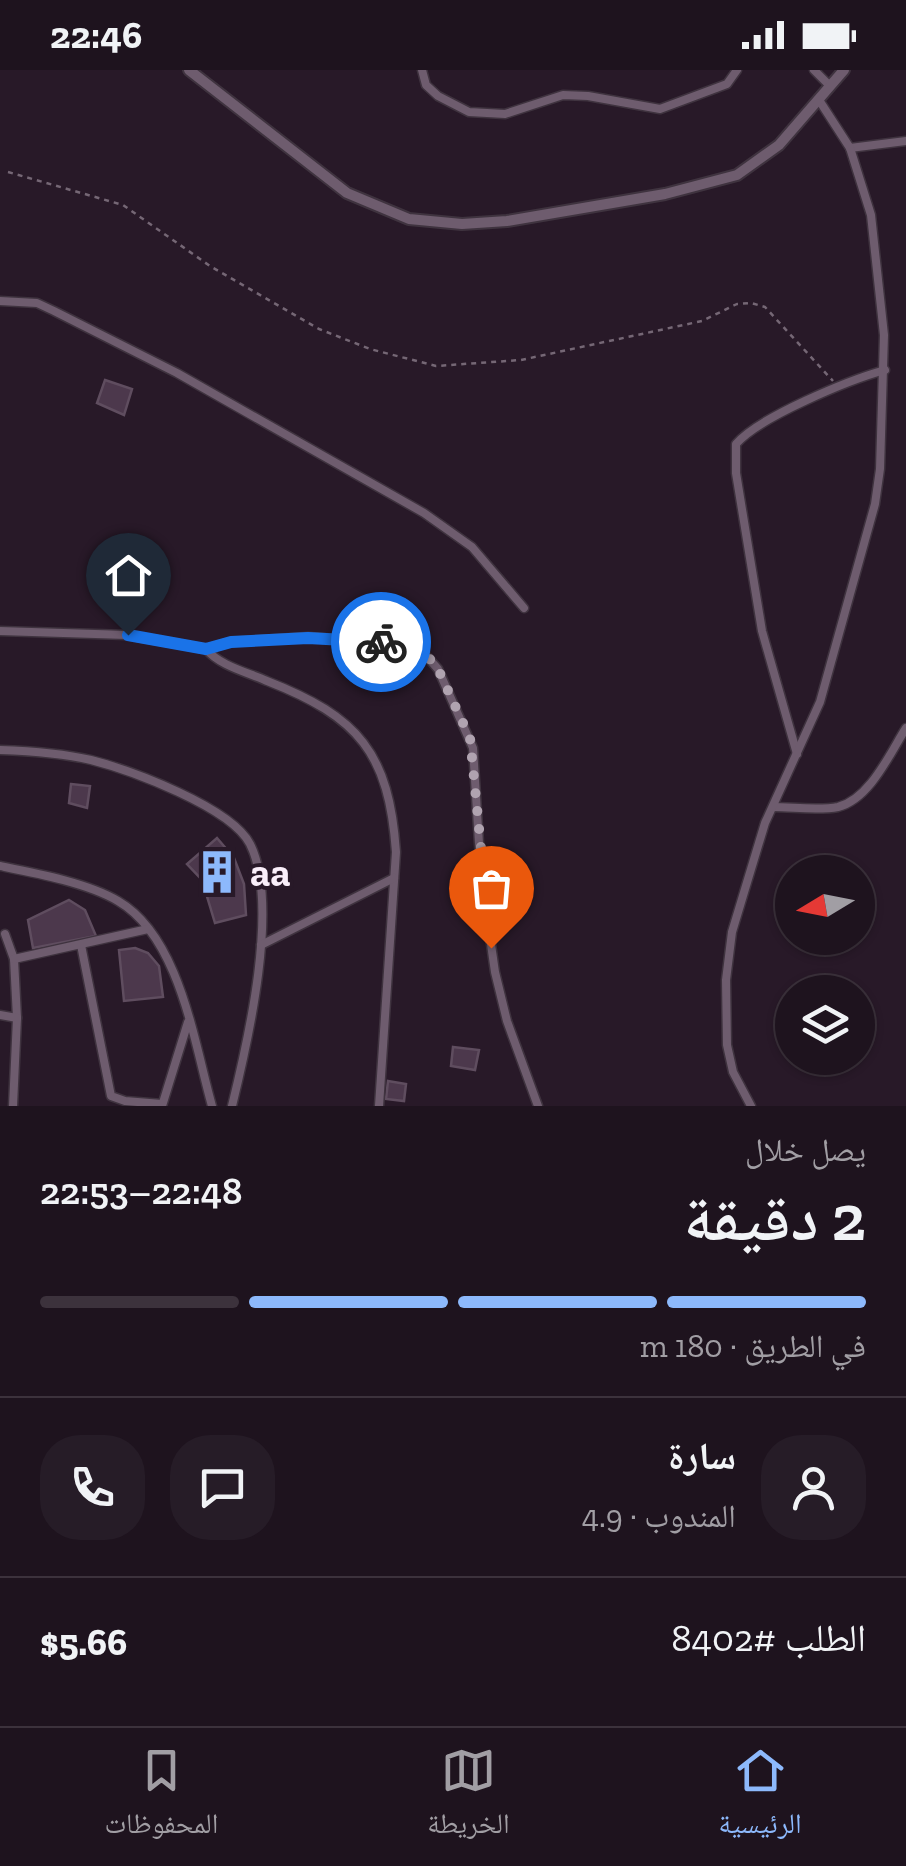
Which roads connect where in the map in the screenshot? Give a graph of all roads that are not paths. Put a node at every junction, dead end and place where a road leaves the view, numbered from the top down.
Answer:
1 (189, 70) edge
2 (422, 70) edge
3 (738, 70) edge
4 (814, 70) edge
5 (844, 70) edge
6 (828, 85) junction
7 (819, 100) junction
8 (906, 140) edge
9 (850, 148) junction
10 (0, 301) edge
11 (885, 370) junction
12 (524, 608) dead end
13 (0, 631) edge
14 (206, 649) junction
15 (906, 728) edge
16 (0, 750) edge
17 (797, 755) junction
18 (773, 807) junction
19 (0, 866) edge
20 (394, 878) junction
21 (148, 929) junction
22 (5, 934) dead end
23 (81, 944) junction
24 (261, 945) junction
25 (14, 959) junction
26 (0, 1015) edge
27 (17, 1018) junction
28 (188, 1022) junction
29 (162, 1105) edge
30 (14, 1106) edge
31 (212, 1106) edge
32 (232, 1106) edge
33 (379, 1106) edge
34 (538, 1106) edge
35 (751, 1106) edge

1 - 7 main road
2 - 3 street
4 - 6 street
5 - 6 main road
6 - 7 main road
7 - 9 street
8 - 9 street
9 - 11 street
10 - 12 street
11 - 17 street
11 - 17 street
13 - 14 street
14 - 20 street
14 - 34 street
15 - 18 street
16 - 24 street
17 - 18 street
18 - 35 street
19 - 21 street
20 - 24 street
20 - 33 street
21 - 23 street
21 - 28 street
22 - 25 street
23 - 25 street
23 - 29 street
24 - 32 street
25 - 27 street
26 - 27 street
27 - 30 street
28 - 29 street
28 - 31 street

